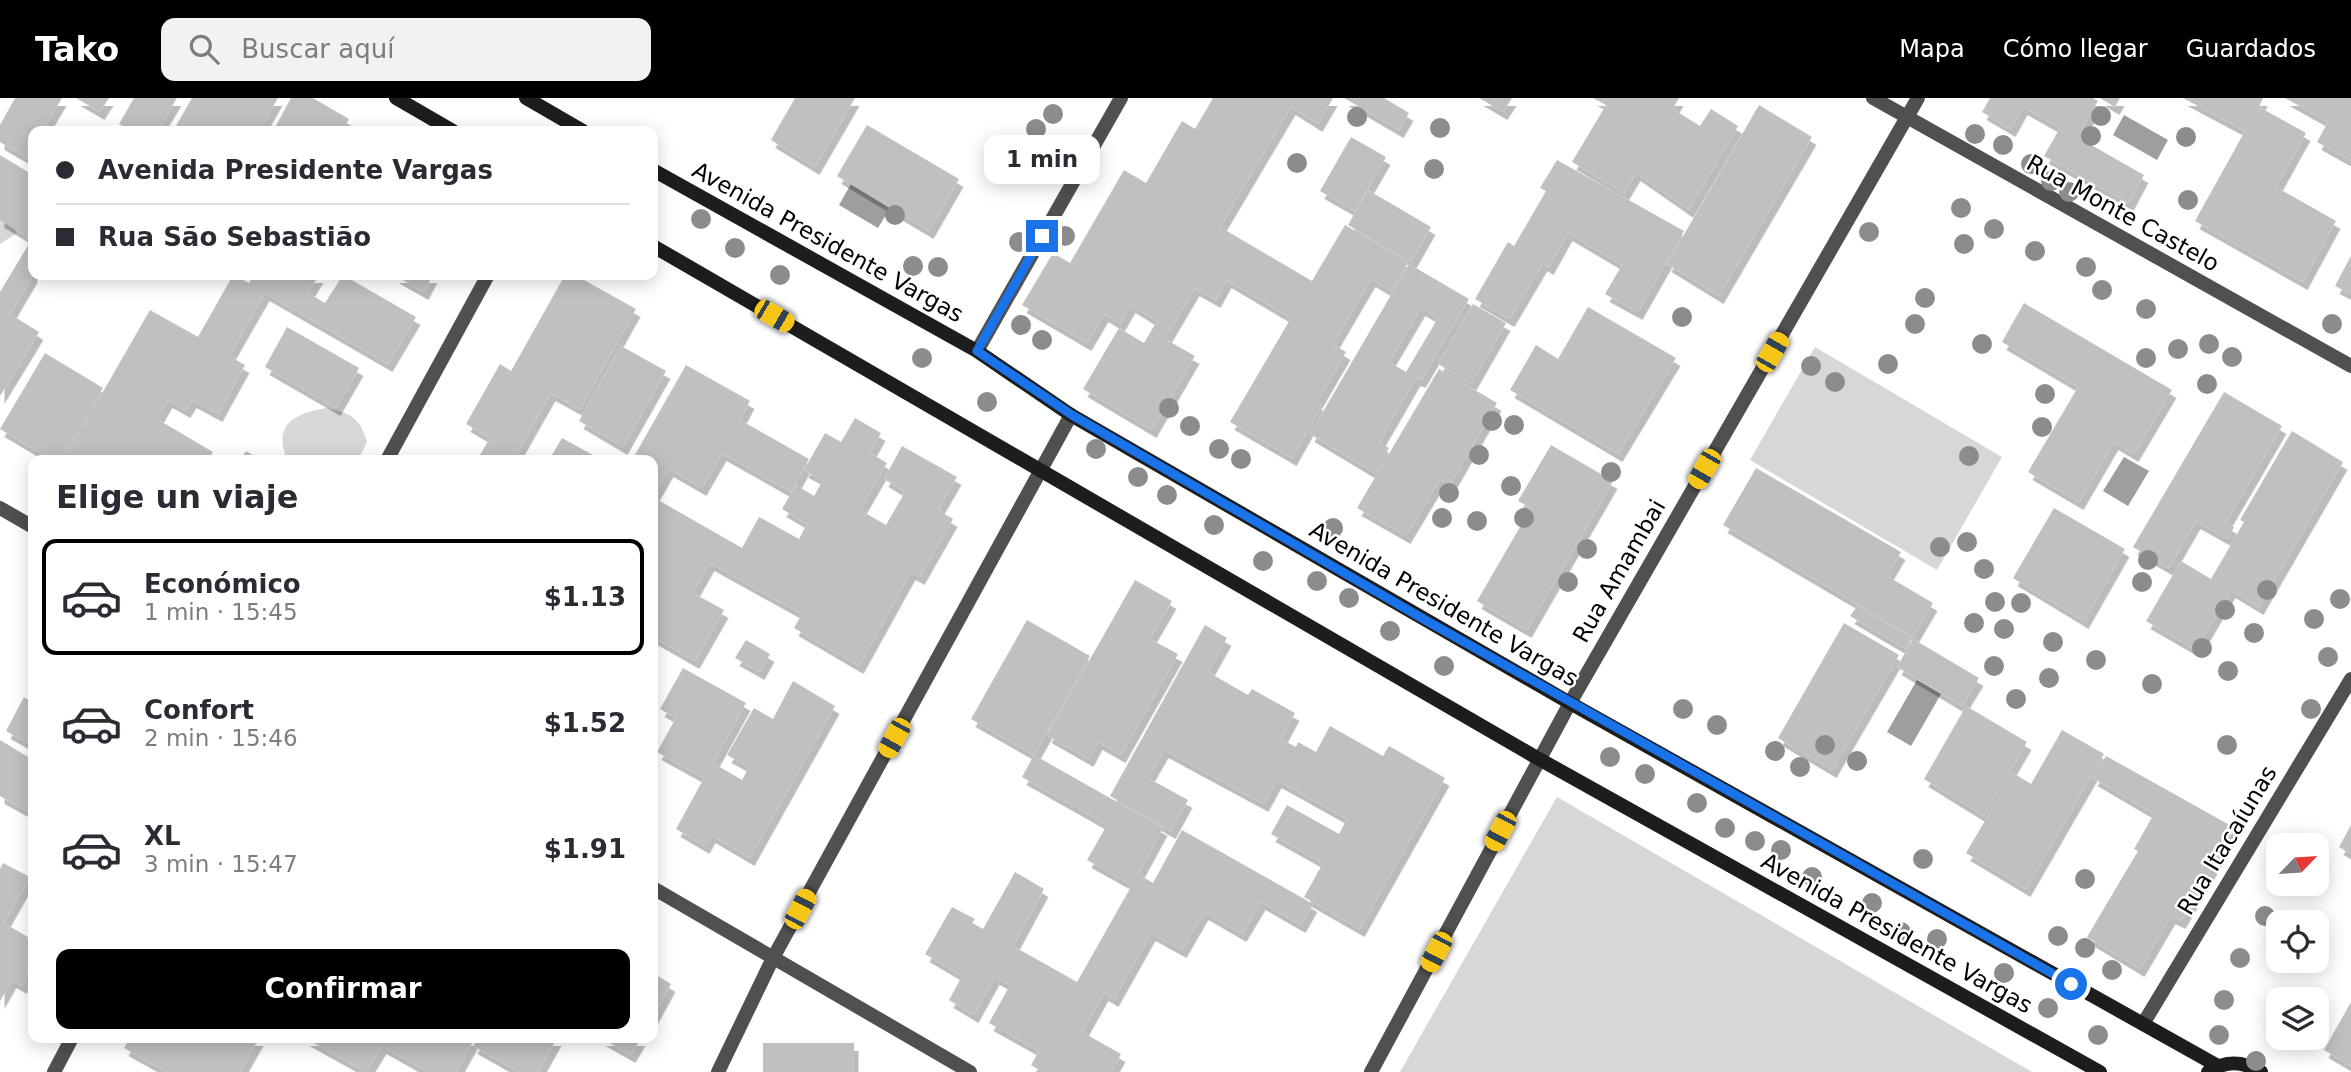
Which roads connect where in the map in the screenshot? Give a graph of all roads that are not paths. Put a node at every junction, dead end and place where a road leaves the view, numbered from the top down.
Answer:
1 (396, 98) edge
2 (526, 98) edge
3 (1121, 98) edge
4 (1873, 98) edge
5 (1918, 98) edge
6 (1906, 117) junction
7 (444, 126) edge
8 (569, 126) edge
9 (658, 173) edge
10 (658, 250) edge
11 (485, 280) edge
12 (977, 351) junction
13 (2351, 366) edge
14 (1072, 415) junction
15 (390, 455) edge
16 (1041, 468) junction
17 (0, 508) edge
18 (28, 524) edge
19 (2351, 679) edge
20 (1570, 703) junction
21 (1539, 759) junction
22 (658, 891) edge
23 (774, 958) junction
24 (2143, 1024) junction
25 (69, 1043) edge
26 (2213, 1069) edge
27 (54, 1072) edge
28 (718, 1072) edge
29 (970, 1072) edge
30 (1371, 1072) edge
31 (2100, 1072) edge
32 (2261, 1072) edge

1 - 7 main road
2 - 8 main road
3 - 12 street
4 - 6 street, Rua Monte Castelo
5 - 6 street, Rua Amambai
6 - 13 street, Rua Monte Castelo
6 - 20 street, Rua Amambai
9 - 12 main road, Avenida Presidente Vargas
10 - 16 main road, Avenida Presidente Vargas
11 - 15 street
12 - 14 main road, Avenida Presidente Vargas
14 - 16 street
14 - 20 main road, Avenida Presidente Vargas
16 - 21 main road, Avenida Presidente Vargas
16 - 23 street
17 - 18 street
19 - 24 street, Rua Itacaíunas
20 - 21 street, Rua Amambai
20 - 24 main road, Avenida Presidente Vargas
21 - 30 street, Rua Amambai
21 - 31 main road, Avenida Presidente Vargas
22 - 23 street
23 - 28 street
23 - 29 street
24 - 26 main road, Avenida Presidente Vargas
25 - 27 street
26 - 32 main road

